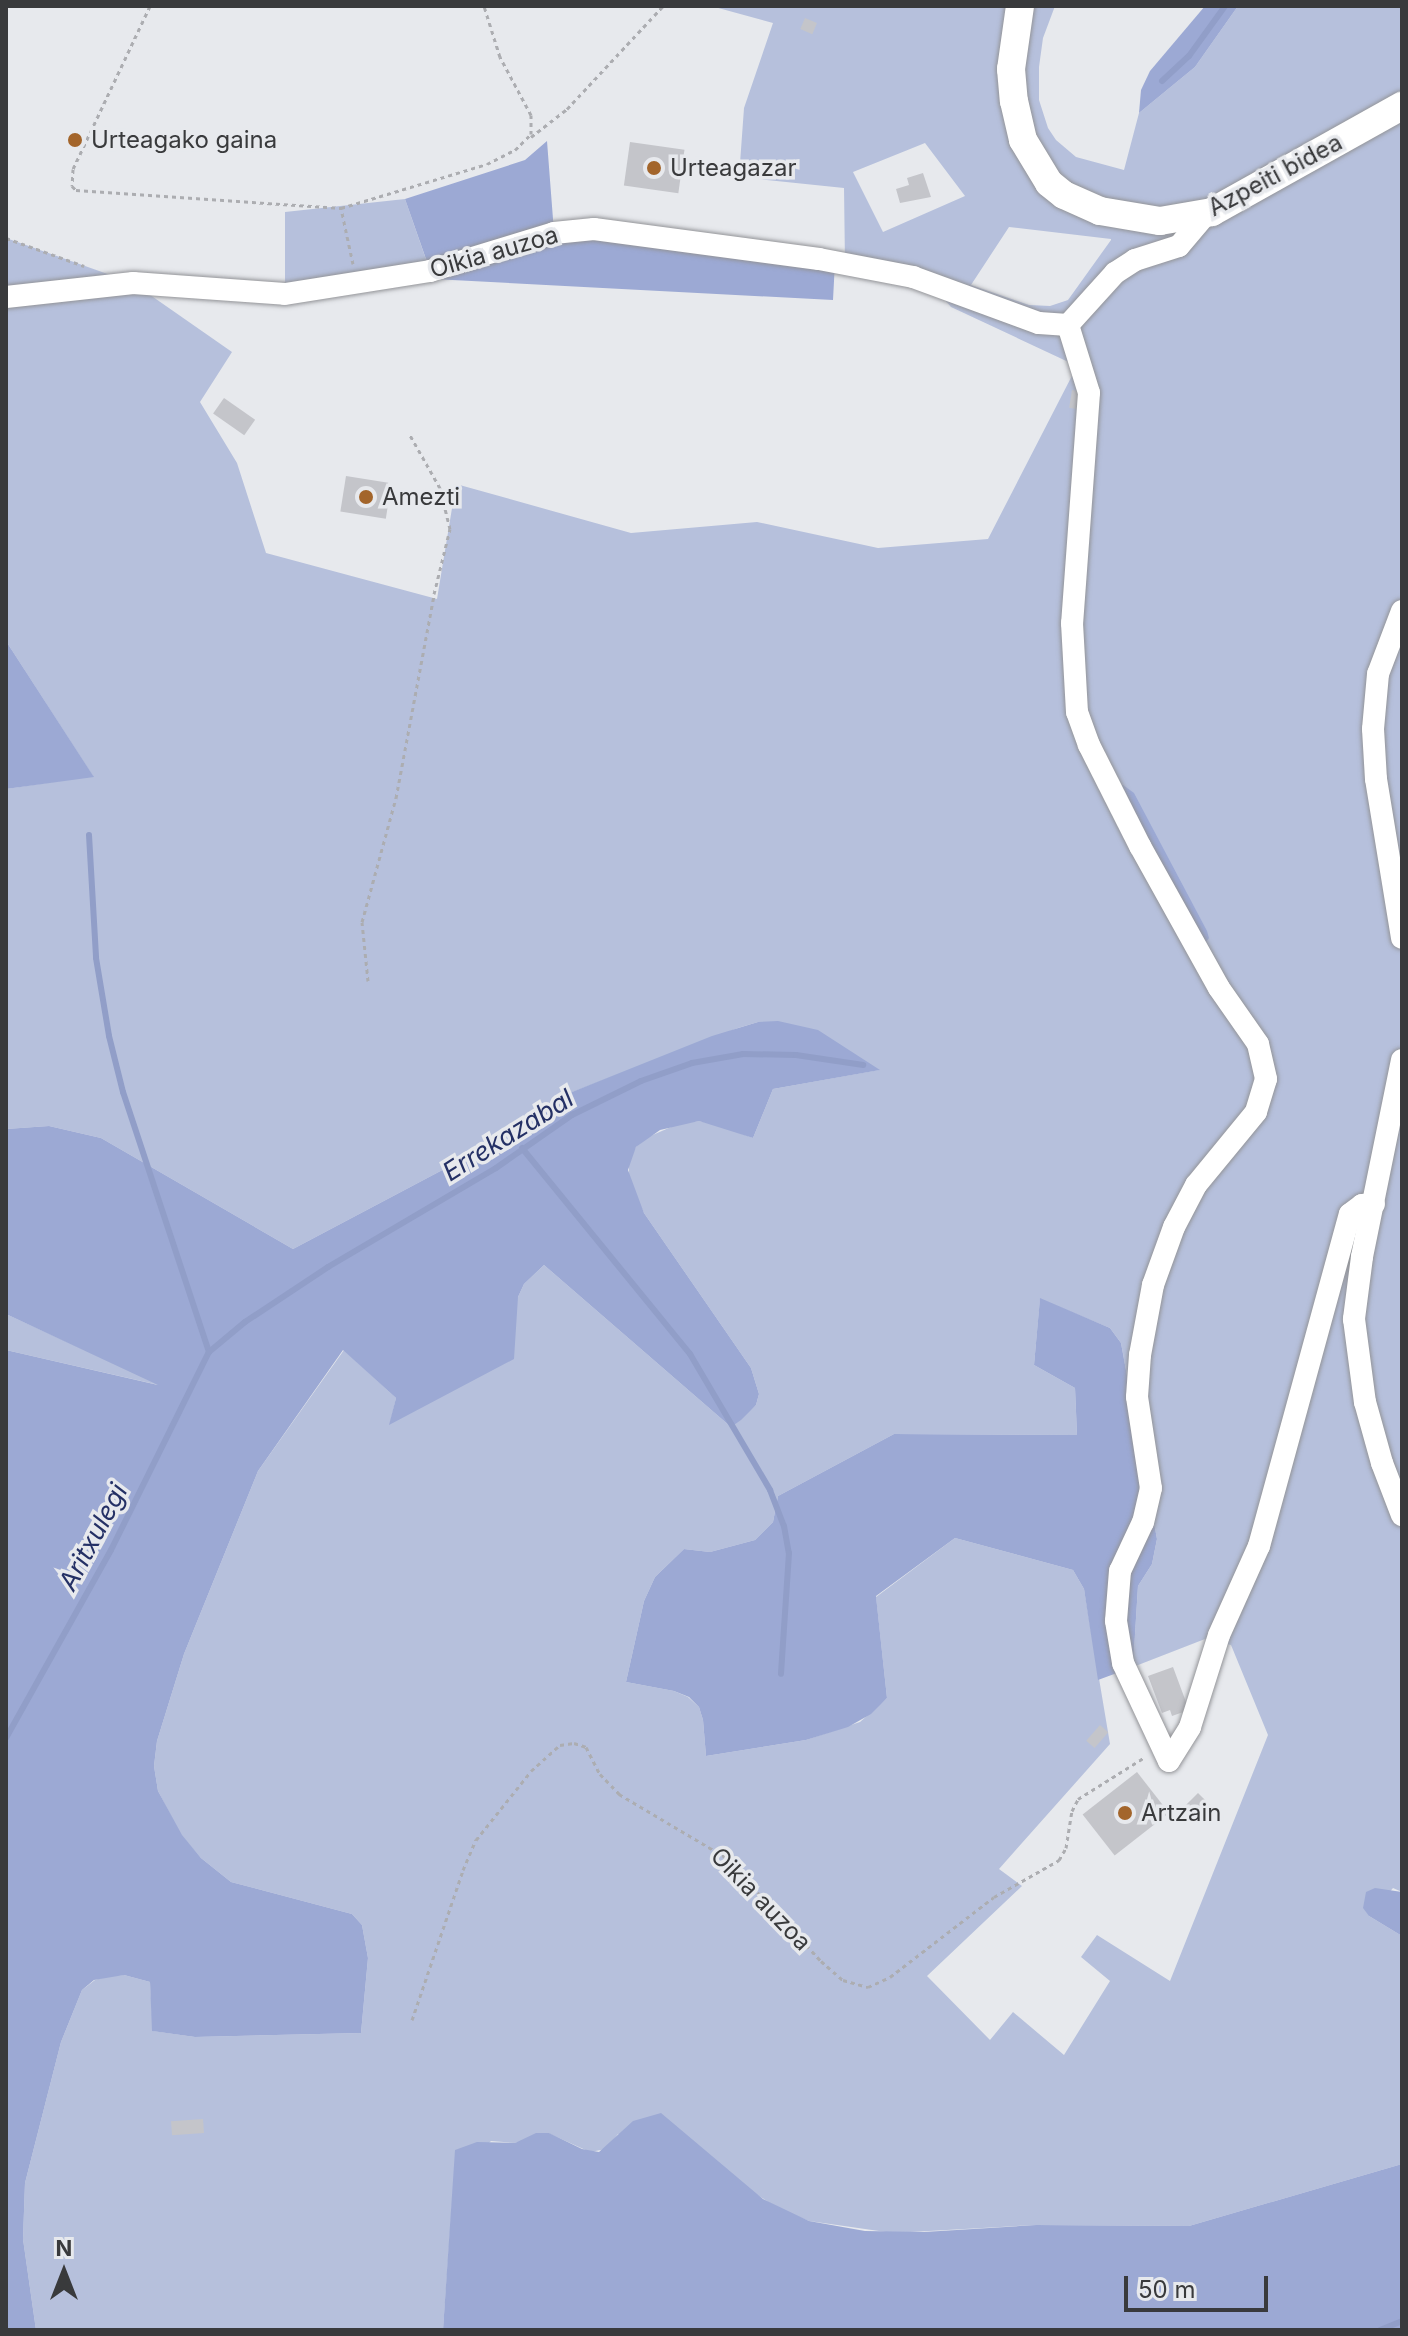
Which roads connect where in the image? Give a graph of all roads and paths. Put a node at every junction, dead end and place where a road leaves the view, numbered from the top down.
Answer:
1 (150, 6) edge
2 (484, 6) edge
3 (663, 6) edge
4 (1020, 6) edge
5 (1402, 106) edge
6 (528, 139) junction
7 (341, 208) junction
8 (1206, 214) junction
9 (6, 238) edge
10 (92, 268) dead end
11 (358, 283) junction
12 (6, 297) edge
13 (1068, 325) junction
14 (410, 435) dead end
15 (1402, 611) edge
16 (1402, 938) edge
17 (368, 981) dead end
18 (1402, 1060) edge
19 (1374, 1204) junction
20 (1402, 1515) edge
21 (1162, 1747) junction
22 (412, 2020) dead end

1 - 7 path
2 - 6 path
3 - 6 path
4 - 8 main road, Azpeiti bidea
5 - 8 main road, Azpeiti bidea
6 - 7 path
7 - 11 path
8 - 13 street
9 - 10 path
11 - 12 street, Oikia auzoa
11 - 13 street, Oikia auzoa
13 - 21 street
14 - 17 path
15 - 16 street
18 - 19 street
19 - 20 street
19 - 21 street
21 - 22 path, Oikia auzoa

